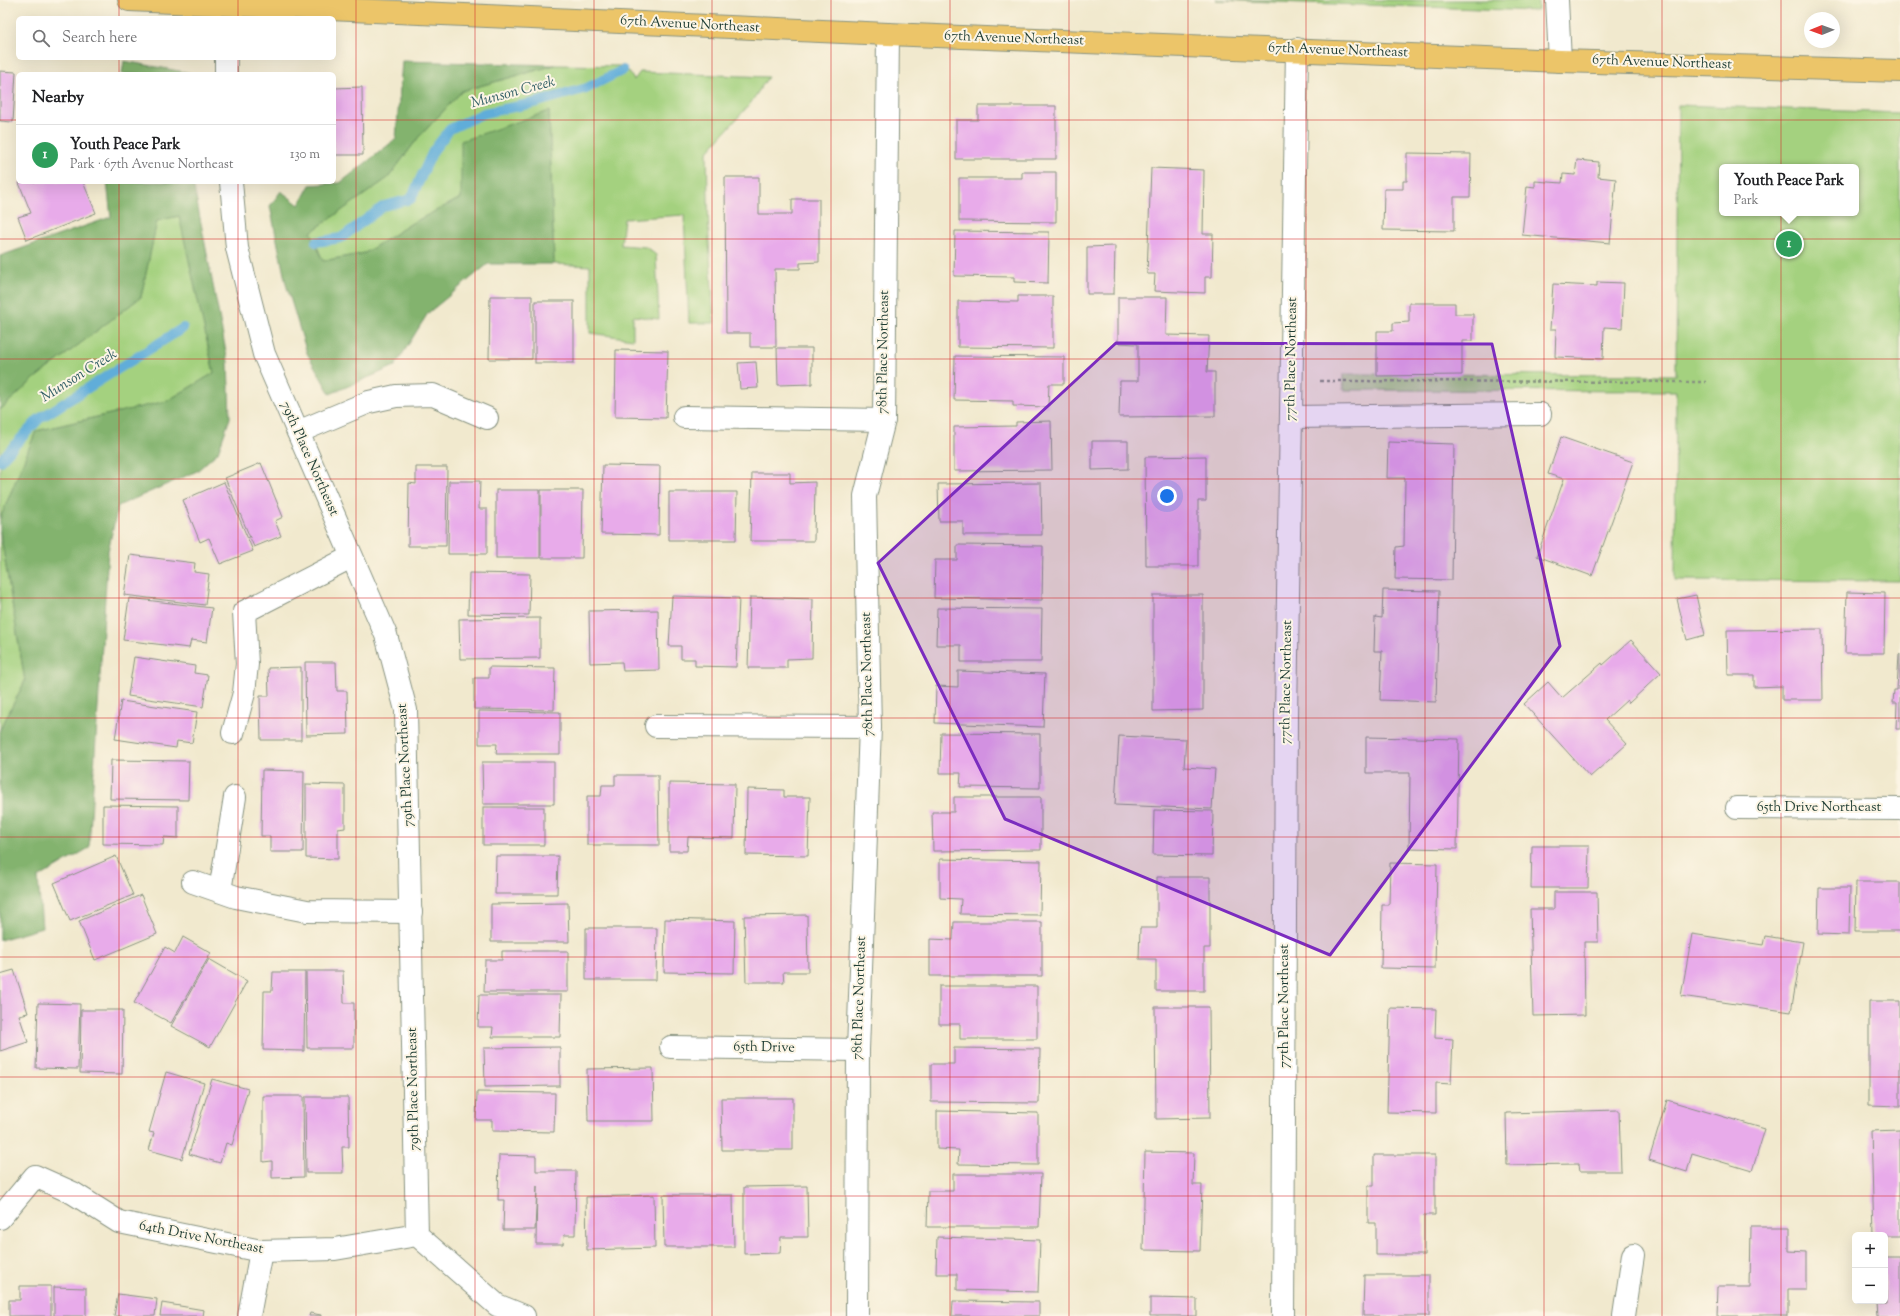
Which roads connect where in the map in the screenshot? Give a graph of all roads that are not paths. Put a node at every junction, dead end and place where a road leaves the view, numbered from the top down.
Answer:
1 (128, 0) edge
2 (1557, 0) edge
3 (226, 11) edge
4 (888, 34) junction
5 (1297, 49) junction
6 (226, 60) edge
7 (1560, 61) junction
8 (1900, 71) edge
9 (226, 72) edge
10 (231, 184) edge
11 (1540, 414) dead end
12 (684, 417) dead end
13 (1291, 417) junction
14 (487, 418) dead end
15 (884, 420) junction
16 (298, 432) junction
17 (352, 557) junction
18 (656, 726) dead end
19 (870, 727) junction
20 (233, 733) dead end
21 (235, 797) dead end
22 (1737, 808) dead end
23 (1900, 809) edge
24 (193, 882) dead end
25 (220, 891) junction
26 (411, 912) junction
27 (670, 1047) dead end
28 (858, 1050) junction
29 (0, 1218) edge
30 (417, 1235) junction
31 (261, 1251) junction
32 (1633, 1254) dead end
33 (249, 1316) edge
34 (524, 1316) edge
35 (857, 1316) edge
36 (1283, 1316) edge
37 (1624, 1316) edge

1 - 3 main road, 67th Avenue Northeast
2 - 7 street
3 - 4 main road, 67th Avenue Northeast
4 - 5 main road, 67th Avenue Northeast
4 - 15 street, 78th Place Northeast
5 - 7 main road, 67th Avenue Northeast
5 - 13 street, 77th Place Northeast
6 - 9 street
7 - 8 main road, 67th Avenue Northeast
10 - 16 street, 79th Place Northeast
11 - 13 street
12 - 15 street
13 - 36 street, 77th Place Northeast
14 - 16 street
15 - 19 street, 78th Place Northeast
16 - 17 street, 79th Place Northeast
17 - 20 street
17 - 26 street, 79th Place Northeast
18 - 19 street
19 - 28 street, 78th Place Northeast
21 - 25 street
22 - 23 street, 65th Drive Northeast
24 - 25 street
25 - 26 street
26 - 30 street, 79th Place Northeast
27 - 28 street, 65th Drive
28 - 35 street, 78th Place Northeast
29 - 31 street, 64th Drive Northeast
30 - 31 street, 64th Drive Northeast
30 - 34 street
31 - 33 street
32 - 37 street

